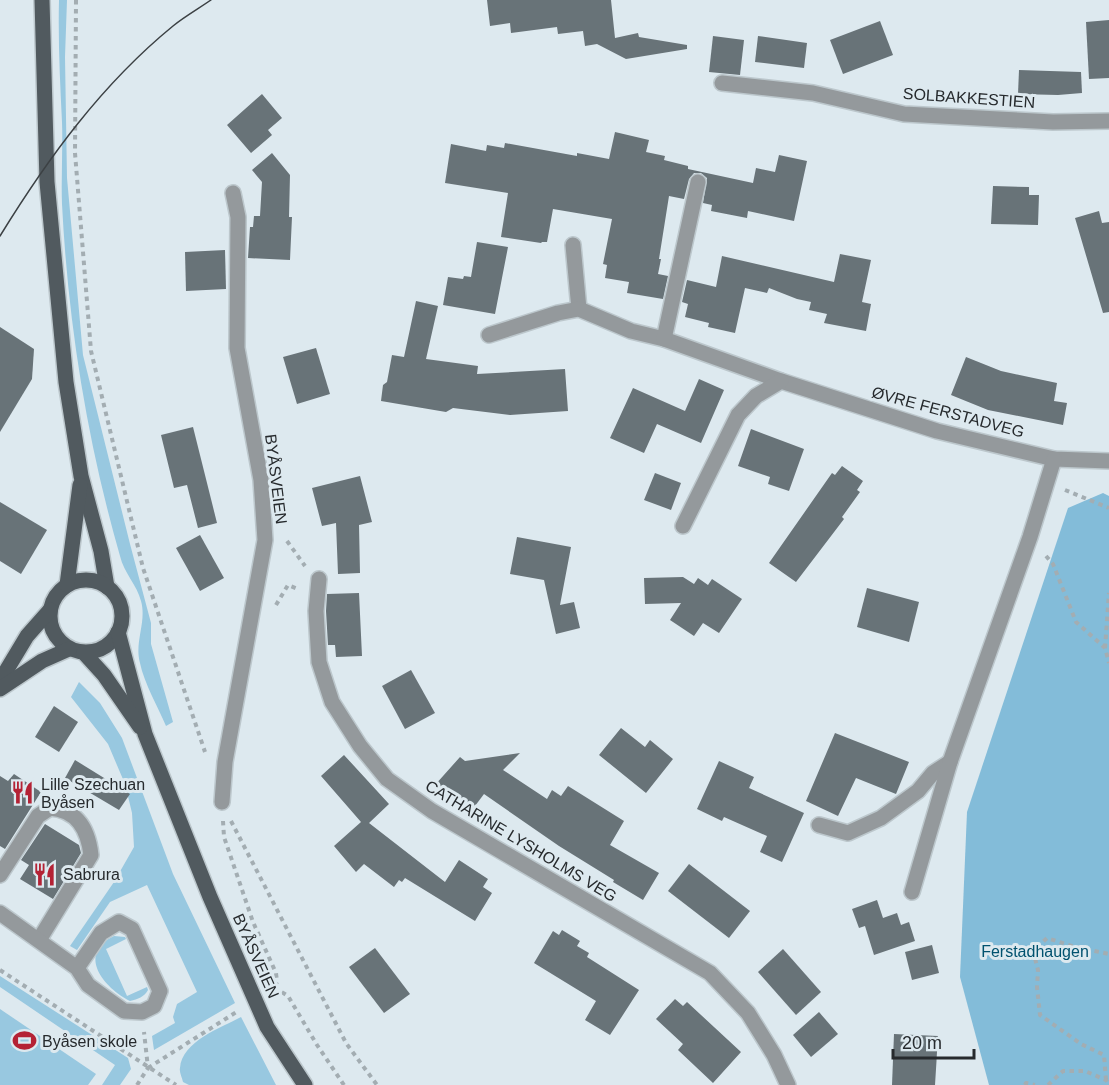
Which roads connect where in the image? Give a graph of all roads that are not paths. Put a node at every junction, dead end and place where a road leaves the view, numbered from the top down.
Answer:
1 (42, 0) edge
2 (722, 83) dead end
3 (1109, 121) edge
4 (698, 182) dead end
5 (233, 194) dead end
6 (573, 245) dead end
7 (579, 309) junction
8 (489, 335) dead end
9 (664, 339) junction
10 (781, 381) junction
11 (1054, 459) junction
12 (1109, 461) edge
13 (81, 476) junction
14 (683, 526) dead end
15 (313, 575) road end
16 (67, 585) junction
17 (107, 587) junction
18 (50, 610) junction
19 (118, 632) junction
20 (77, 651) junction
21 (0, 681) edge
22 (0, 689) edge
23 (145, 734) junction
24 (950, 762) junction
25 (222, 802) road end
26 (819, 825) dead end
27 (0, 874) edge
28 (912, 892) dead end
29 (0, 913) edge
30 (39, 940) junction
31 (77, 968) junction
32 (305, 1085) edge
33 (788, 1085) edge

1 - 13 main road
2 - 3 street, SOLBAKKESTIEN
4 - 9 street
5 - 25 street, BYÅSVEIEN
6 - 7 street
7 - 8 street
7 - 9 street, ØVRE FERSTADVEG
9 - 10 street, ØVRE FERSTADVEG
10 - 11 street, ØVRE FERSTADVEG
10 - 14 street
11 - 12 street, ØVRE FERSTADVEG
11 - 24 street
13 - 16 main road
13 - 17 main road
15 - 33 street, CATHARINE LYSHOLMS VEG
16 - 17 main road
16 - 18 main road
17 - 19 main road
18 - 20 main road
18 - 21 main road
19 - 20 main road
19 - 23 main road, BYÅSVEIEN
20 - 22 main road
20 - 23 main road, BYÅSVEIEN
23 - 32 main road, BYÅSVEIEN
24 - 26 street
24 - 28 street
27 - 30 street
29 - 30 street
30 - 31 street
31 - 31 street

